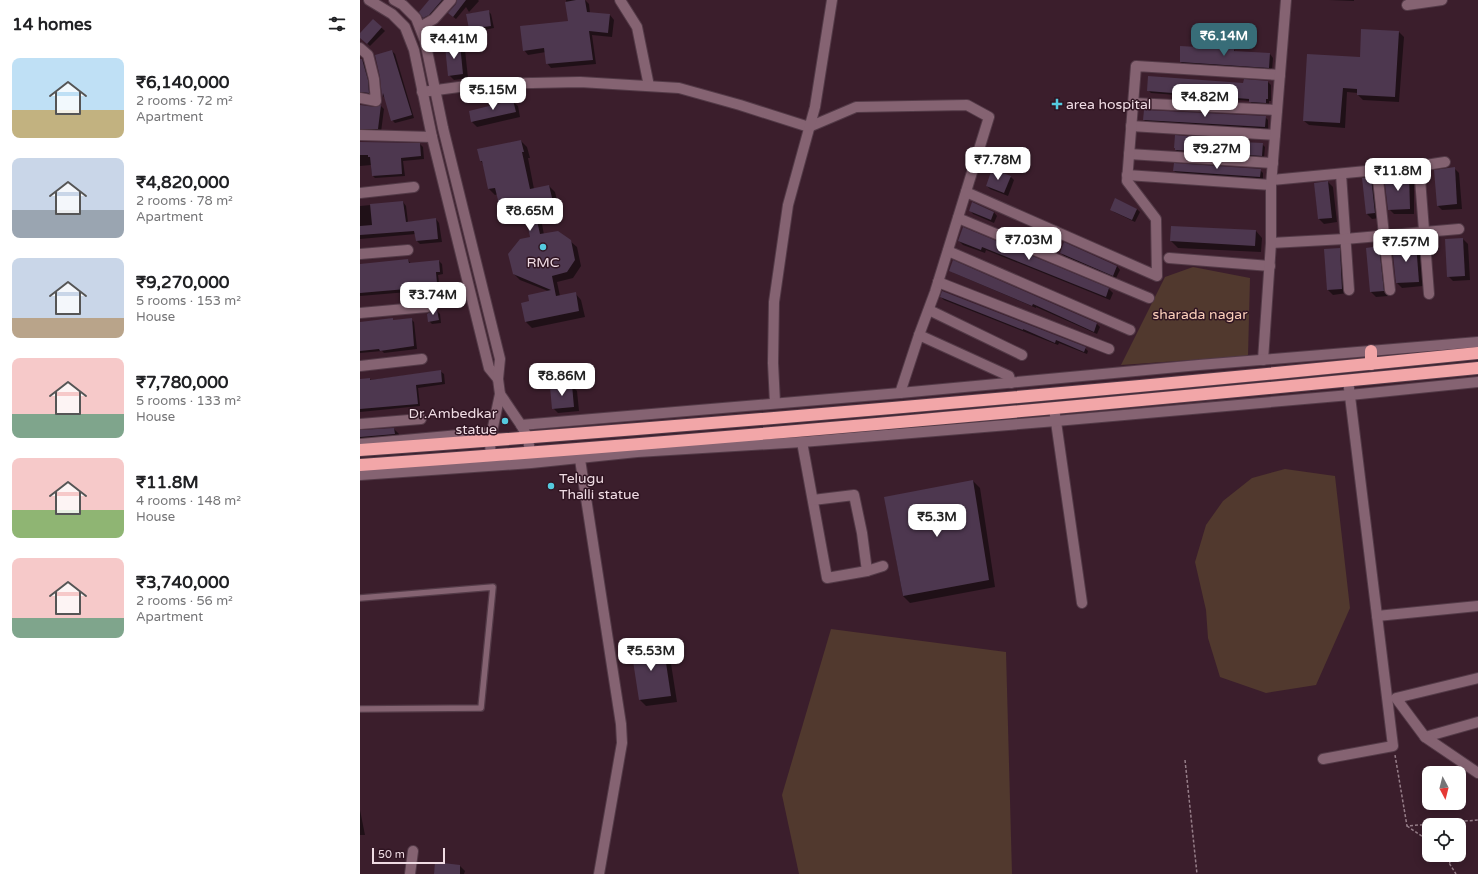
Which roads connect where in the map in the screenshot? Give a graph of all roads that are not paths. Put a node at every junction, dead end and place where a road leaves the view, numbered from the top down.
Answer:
1 (369, 0) edge
2 (394, 0) edge
3 (451, 0) edge
4 (620, 0) edge
5 (832, 0) edge
6 (1286, 0) edge
7 (1442, 0) edge
8 (1407, 5) dead end
9 (420, 27) junction
10 (360, 48) edge
11 (1280, 75) junction
12 (649, 86) junction
13 (435, 89) junction
14 (422, 92) junction
15 (360, 98) edge
16 (1133, 103) junction
17 (1277, 110) junction
18 (1132, 126) junction
19 (810, 127) junction
20 (360, 135) edge
21 (1275, 135) junction
22 (432, 137) junction
23 (1129, 154) junction
24 (1445, 162) dead end
25 (1273, 163) junction
26 (1419, 166) junction
27 (1377, 170) junction
28 (1341, 174) junction
29 (1128, 175) junction
30 (1272, 182) junction
31 (414, 188) dead end
32 (966, 192) junction
33 (360, 193) edge
34 (958, 218) junction
35 (1459, 229) dead end
36 (1424, 232) junction
37 (1384, 236) junction
38 (1345, 239) junction
39 (1271, 243) junction
40 (408, 250) dead end
41 (948, 251) junction
42 (360, 254) edge
43 (1169, 258) dead end
44 (1270, 266) junction
45 (938, 282) junction
46 (1349, 290) dead end
47 (1390, 290) dead end
48 (1429, 294) dead end
49 (1149, 298) dead end
50 (427, 307) dead end
51 (928, 310) junction
52 (360, 313) edge
53 (1130, 330) dead end
54 (919, 335) junction
55 (1478, 342) edge
56 (1110, 348) dead end
57 (1371, 352) junction
58 (1478, 353) edge
59 (1022, 355) dead end
60 (422, 359) dead end
61 (1263, 360) junction
62 (1371, 364) junction
63 (360, 366) edge
64 (1478, 368) edge
65 (498, 378) junction
66 (1348, 380) junction
67 (1478, 382) edge
68 (1011, 383) junction
69 (900, 393) junction
70 (500, 394) junction
71 (1350, 395) junction
72 (775, 403) junction
73 (1054, 408) junction
74 (421, 419) dead end
75 (1056, 421) junction
76 (360, 424) edge
77 (521, 425) junction
78 (491, 436) junction
79 (528, 438) junction
80 (737, 441) junction
81 (802, 442) junction
82 (360, 444) edge
83 (360, 450) edge
84 (579, 453) junction
85 (531, 458) junction
86 (491, 461) junction
87 (360, 465) edge
88 (360, 475) edge
89 (813, 500) junction
90 (882, 566) dead end
91 (867, 571) junction
92 (360, 598) edge
93 (1082, 603) dead end
94 (1478, 606) edge
95 (1377, 616) junction
96 (1478, 678) edge
97 (360, 709) edge
98 (1478, 722) edge
99 (1425, 737) junction
100 (1323, 759) dead end
101 (1478, 774) edge
102 (413, 850) dead end
103 (410, 874) edge
104 (599, 874) edge

1 - 14 street
2 - 9 street
3 - 9 street
4 - 12 street
5 - 19 street
6 - 11 street
7 - 8 street
9 - 13 street
10 - 15 street
11 - 16 street
11 - 17 street
12 - 13 street
12 - 19 street
13 - 14 street
13 - 65 street
14 - 22 street
16 - 17 street
16 - 18 street
17 - 21 street
18 - 21 street
18 - 23 street
19 - 32 street
19 - 72 street
20 - 22 street
21 - 25 street
22 - 65 street
23 - 25 street
23 - 29 street
24 - 26 street
25 - 30 street
26 - 27 street
26 - 36 street
27 - 28 street
27 - 37 street
28 - 30 street
28 - 38 street
29 - 30 street
29 - 32 street
30 - 39 street
31 - 33 street
32 - 34 street
34 - 41 street
34 - 49 street
35 - 36 street
36 - 37 street
36 - 48 street
37 - 38 street
37 - 47 street
38 - 39 street
38 - 46 street
39 - 44 street
40 - 42 street
41 - 45 street
41 - 53 street
43 - 44 street
44 - 61 street
45 - 51 street
45 - 56 street
50 - 52 street
51 - 54 street
51 - 59 street
54 - 68 street
54 - 69 street
55 - 57 street
57 - 61 street
57 - 62 highway
58 - 62 highway
60 - 63 street
61 - 68 street
62 - 79 highway
64 - 66 highway
65 - 70 street
66 - 71 street
66 - 73 highway
67 - 71 street
68 - 69 street
69 - 72 street
70 - 77 street
70 - 78 street
71 - 75 street
71 - 95 street
72 - 77 street
73 - 75 street
73 - 80 highway
74 - 76 street
75 - 81 street
75 - 93 street
77 - 79 street
78 - 79 highway
78 - 82 street
78 - 83 highway
78 - 86 street
79 - 85 street
80 - 81 street
80 - 84 highway
81 - 89 street
84 - 85 highway
84 - 104 street
85 - 86 highway
86 - 87 highway
86 - 88 street
89 - 91 street
89 - 91 street
90 - 91 street
92 - 97 lane
94 - 95 street
95 - 100 street
96 - 99 street
98 - 99 street
99 - 101 street
102 - 103 street

